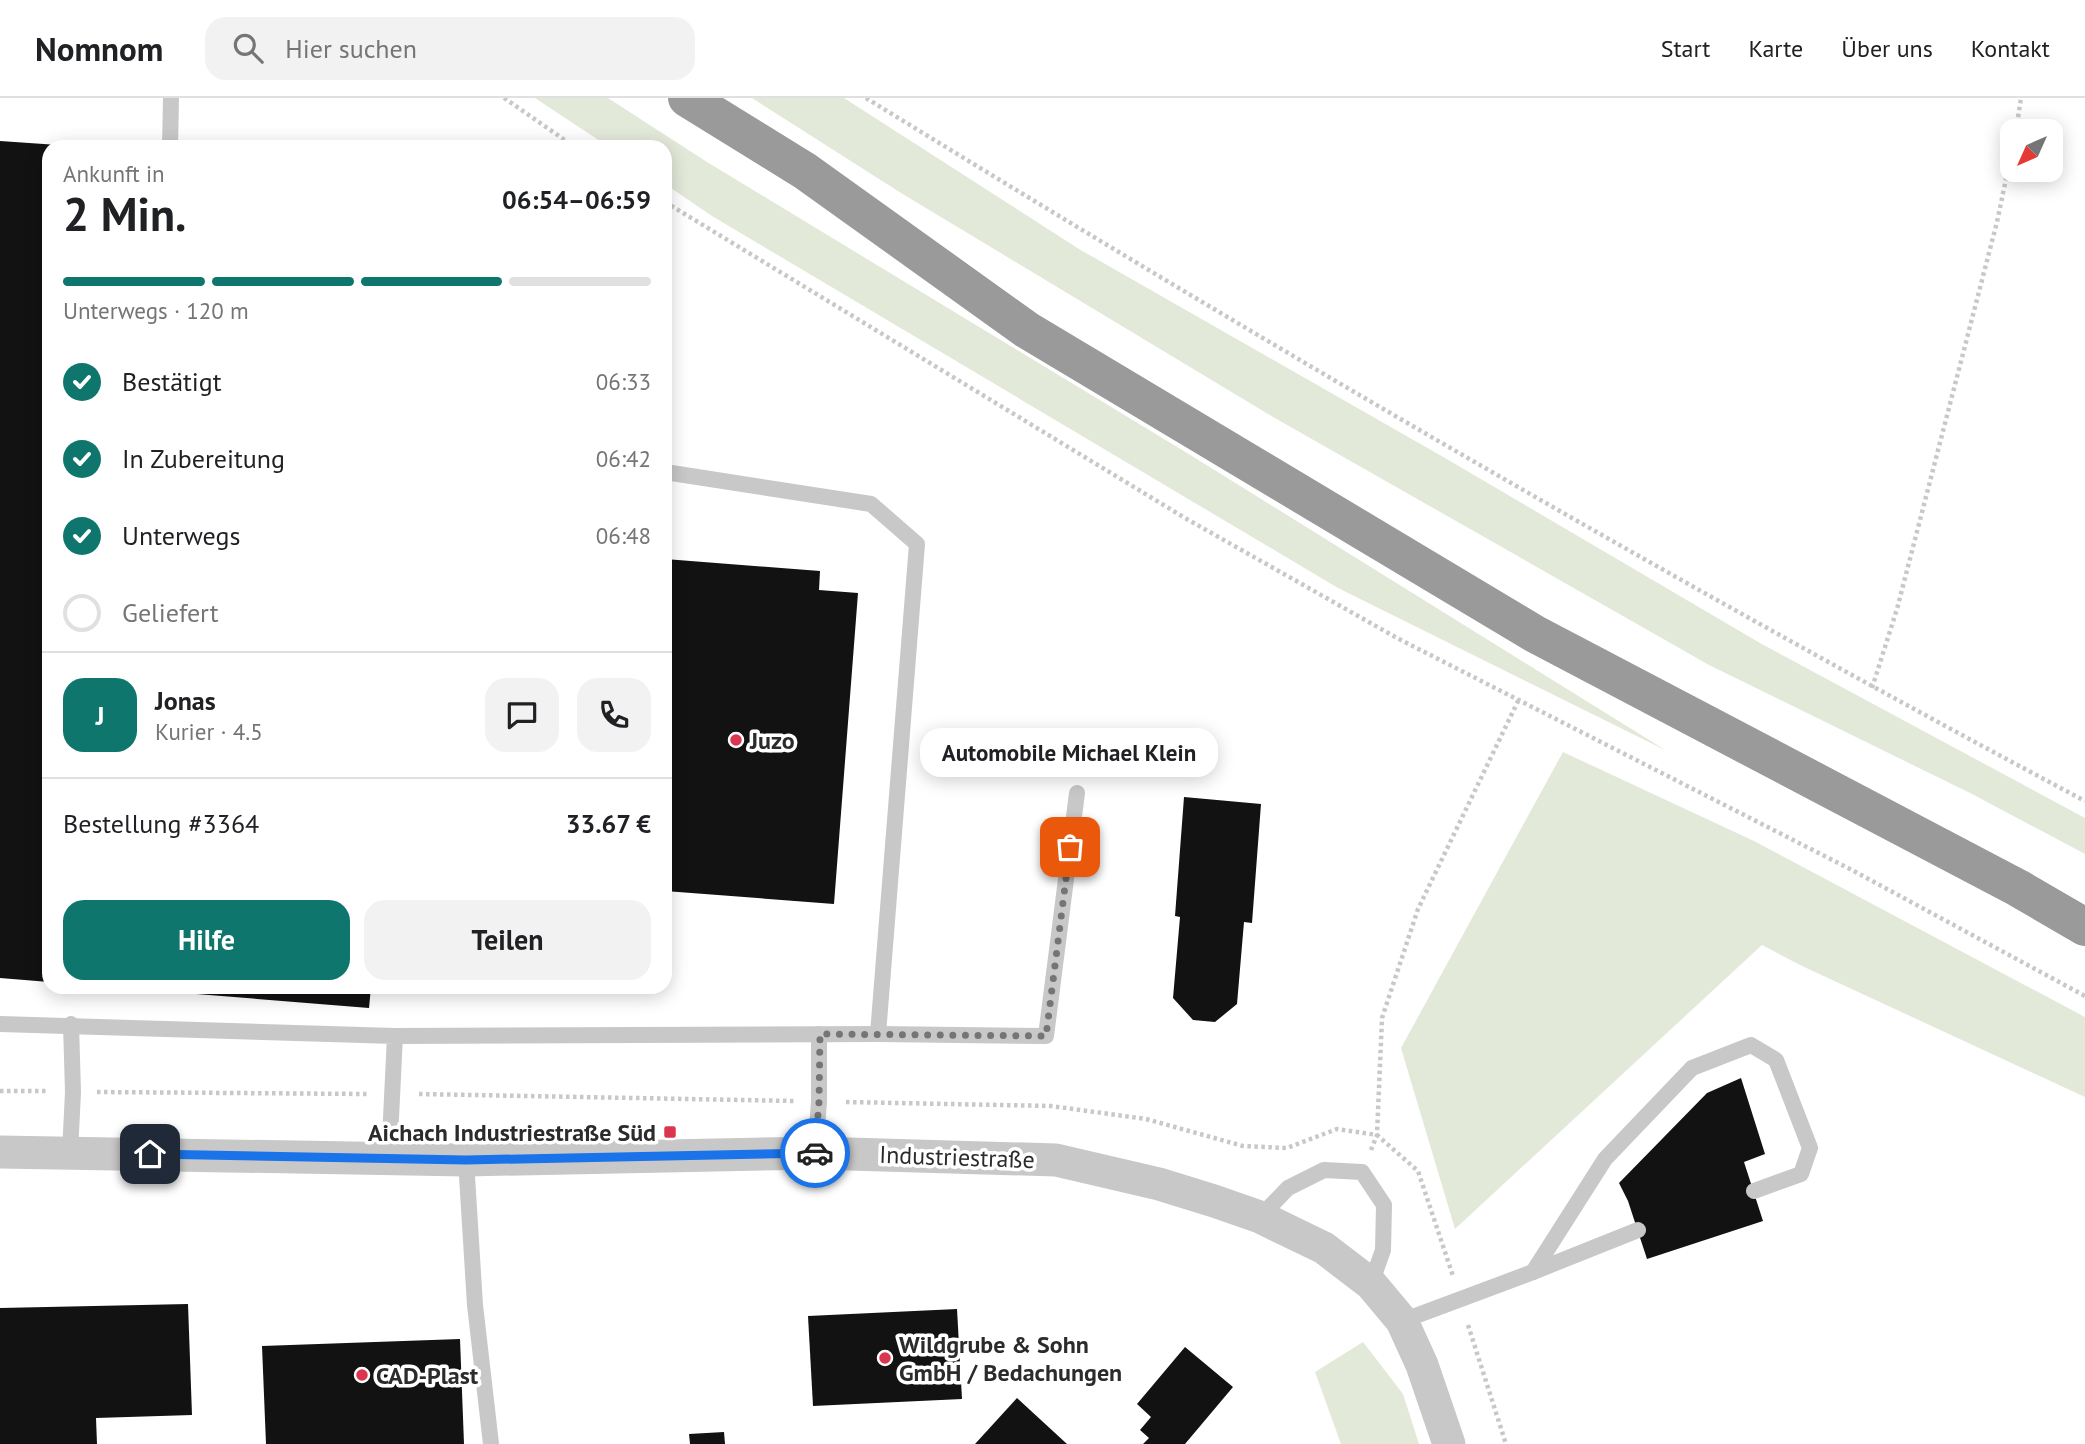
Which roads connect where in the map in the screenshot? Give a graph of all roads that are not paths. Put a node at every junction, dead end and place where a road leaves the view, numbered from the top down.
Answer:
1 (171, 98) edge
2 (687, 98) edge
3 (170, 140) edge
4 (672, 473) edge
5 (1077, 793) dead end
6 (2018, 888) junction
7 (2085, 915) edge
8 (2085, 927) edge
9 (0, 1024) edge
10 (71, 1024) junction
11 (820, 1034) junction
12 (878, 1034) junction
13 (395, 1036) junction
14 (0, 1152) edge
15 (70, 1153) junction
16 (815, 1153) junction
17 (390, 1158) junction
18 (466, 1160) junction
19 (1754, 1191) dead end
20 (1260, 1217) junction
21 (1638, 1230) dead end
22 (1533, 1272) junction
23 (1371, 1284) junction
24 (1402, 1321) junction
25 (491, 1444) edge
26 (1449, 1444) edge

1 - 3 lane
2 - 6 highway
4 - 12 lane
5 - 12 lane
6 - 7 highway
6 - 8 highway
9 - 10 lane
10 - 13 lane
10 - 15 lane
11 - 12 lane
11 - 13 lane
11 - 16 lane
13 - 17 lane
14 - 15 street, Industriestraße
15 - 17 street, Industriestraße
16 - 18 street, Industriestraße
16 - 20 street, Industriestraße
17 - 18 street, Industriestraße
18 - 25 lane
19 - 22 lane
20 - 23 street, Industriestraße
20 - 23 lane
21 - 22 lane
22 - 24 lane
23 - 24 street, Industriestraße
24 - 26 street, Industriestraße

